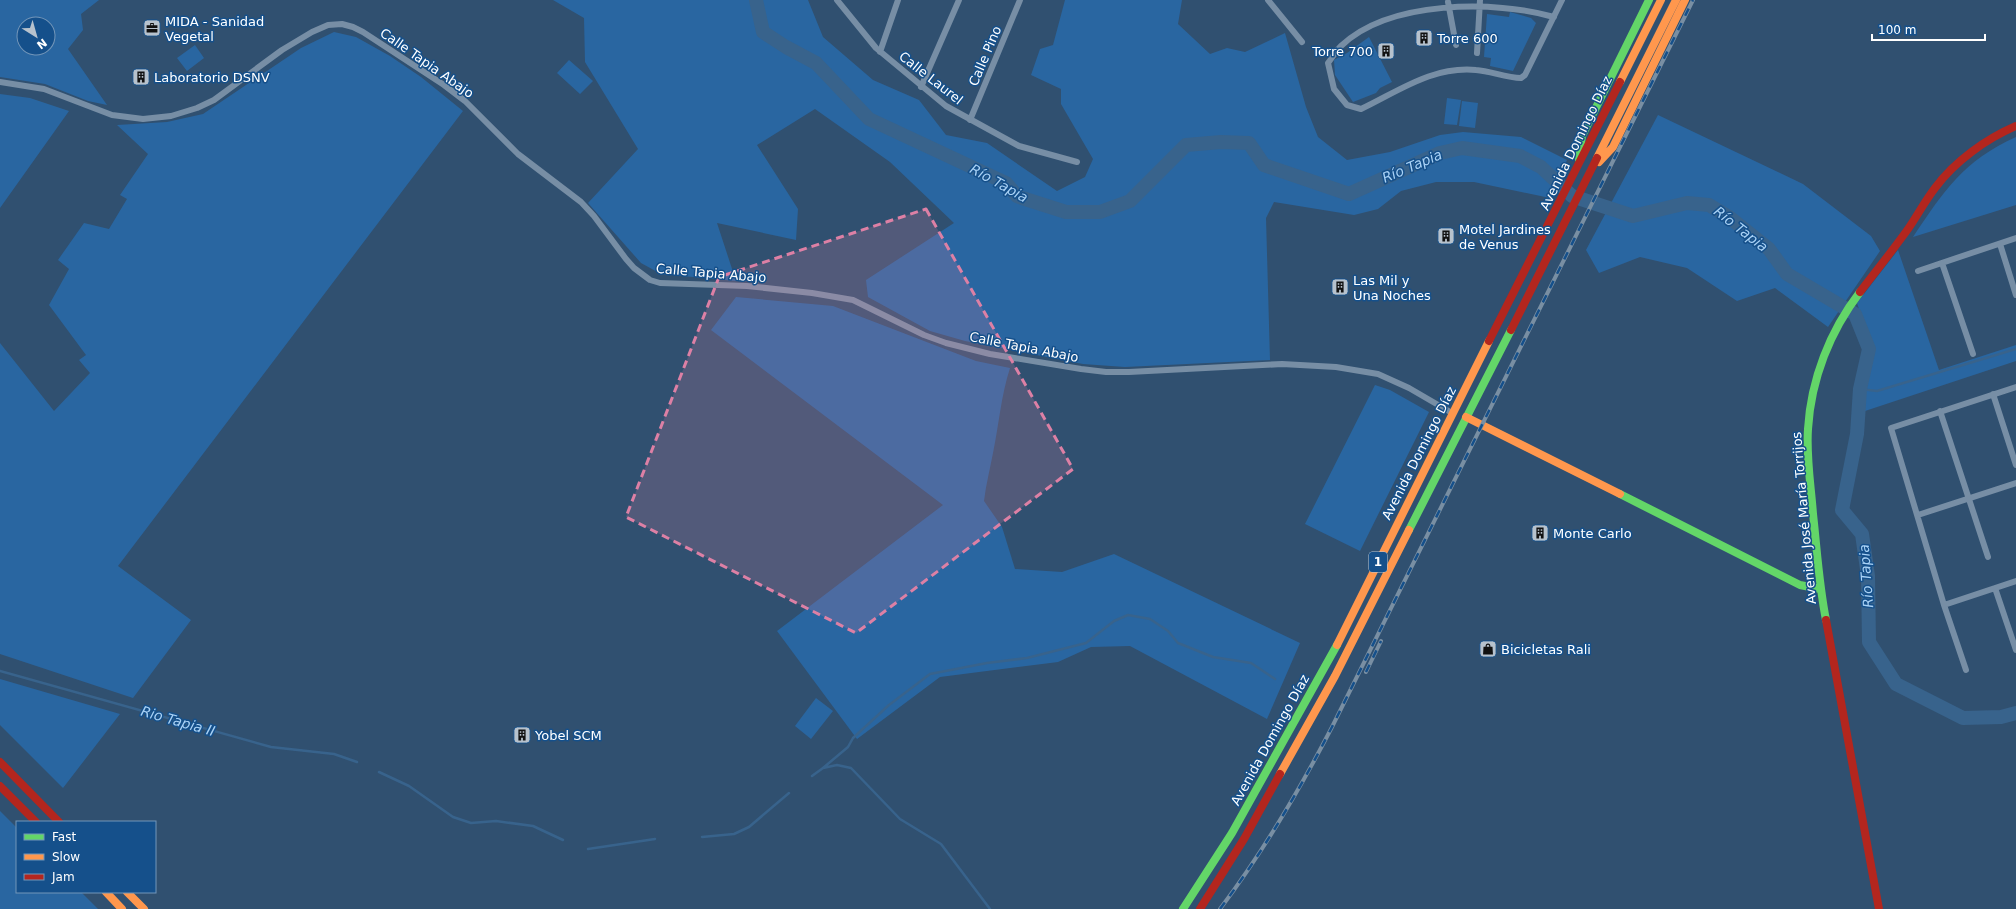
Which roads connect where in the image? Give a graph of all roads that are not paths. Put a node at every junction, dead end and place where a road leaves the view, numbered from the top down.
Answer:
1 (836, 0) edge
2 (898, 0) edge
3 (959, 0) edge
4 (1020, 0) edge
5 (1269, 0) edge
6 (1480, 0) edge
7 (1562, 0) edge
8 (1649, 0) edge
9 (1661, 0) edge
10 (1676, 0) edge
11 (1685, 0) edge
12 (1448, 2) junction
13 (1554, 17) junction
14 (1302, 42) dead end
15 (1456, 45) dead end
16 (880, 52) junction
17 (1477, 53) dead end
18 (0, 82) edge
19 (921, 87) junction
20 (970, 120) junction
21 (2016, 126) edge
22 (1076, 162) dead end
23 (1577, 168) junction
24 (1589, 175) junction
25 (2016, 238) edge
26 (2000, 244) junction
27 (1942, 263) junction
28 (1918, 270) dead end
29 (2016, 295) edge
30 (1973, 354) dead end
31 (2016, 386) edge
32 (1993, 394) junction
33 (1940, 411) junction
34 (1452, 413) junction
35 (1466, 417) junction
36 (2016, 465) edge
37 (2016, 483) edge
38 (1968, 499) junction
39 (1918, 515) junction
40 (1988, 557) dead end
41 (2016, 581) edge
42 (1995, 588) junction
43 (1820, 589) junction
44 (1944, 605) junction
45 (2016, 650) edge
46 (1966, 670) dead end
47 (0, 762) edge
48 (0, 786) edge
49 (35, 821) edge
50 (58, 821) edge
51 (107, 893) edge
52 (128, 893) edge
53 (122, 909) edge
54 (144, 909) edge
55 (1183, 909) edge
56 (1200, 909) edge
57 (1879, 909) edge

1 - 16 street, Calle Laurel
2 - 16 street
3 - 19 street
4 - 20 street, Calle Pino
5 - 14 street
6 - 12 street
6 - 13 street
6 - 17 street
7 - 13 street
8 - 23 main road
9 - 23 main road, Avenida Domingo Díaz
10 - 24 main road, Avenida Domingo Díaz
11 - 24 main road
12 - 13 street
12 - 15 street
16 - 19 street, Calle Laurel
18 - 34 street, Calle Tapia Abajo
19 - 20 street, Calle Laurel
20 - 22 street, Calle Laurel
21 - 43 main road, Avenida José María Torrijos
23 - 34 main road, Avenida Domingo Díaz / 1
24 - 35 main road, Avenida Domingo Díaz / 1
25 - 26 street
26 - 27 street
26 - 29 street
27 - 28 street
27 - 30 street
31 - 32 street
32 - 33 street
32 - 36 street
33 - 38 street
33 - 39 street
34 - 55 main road, Avenida Domingo Díaz / 1
35 - 43 main road
35 - 56 main road, Avenida Domingo Díaz / 1
37 - 38 street
38 - 39 street
38 - 40 street
39 - 44 street
41 - 42 street
42 - 44 street
42 - 45 street
43 - 57 main road, Avenida José María Torrijos
44 - 46 street
47 - 50 main road
48 - 49 main road
51 - 53 main road
52 - 54 main road

